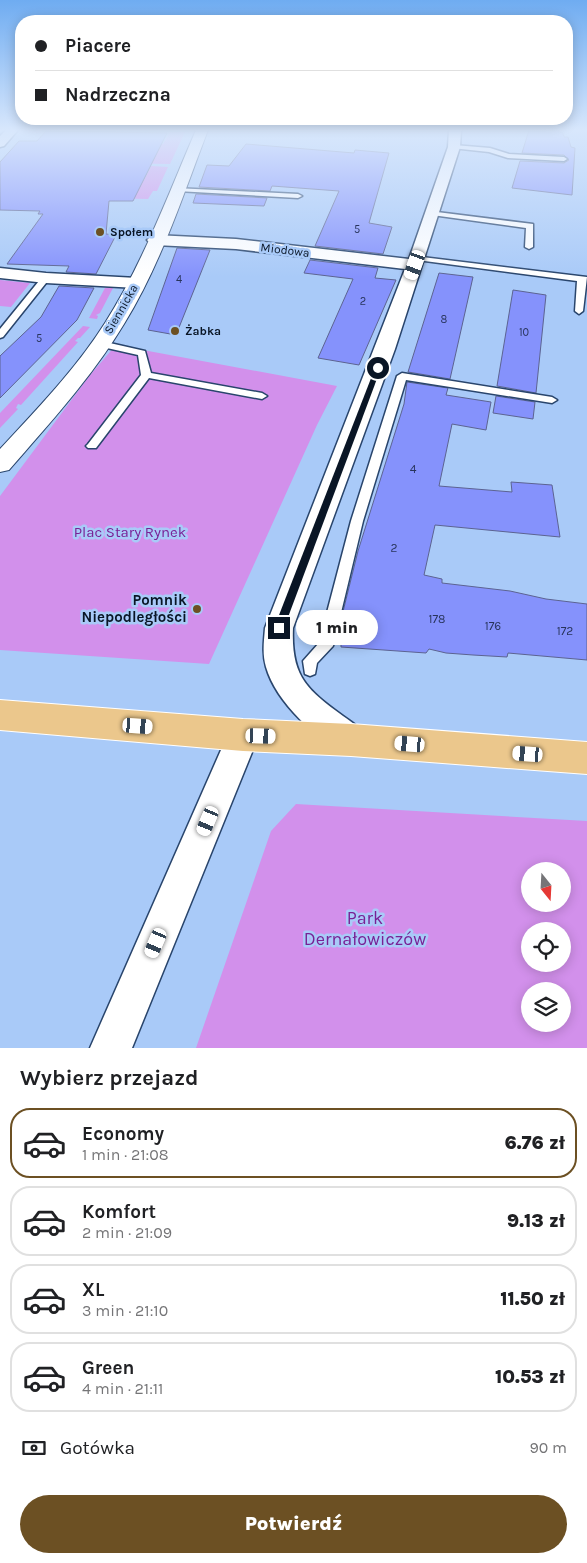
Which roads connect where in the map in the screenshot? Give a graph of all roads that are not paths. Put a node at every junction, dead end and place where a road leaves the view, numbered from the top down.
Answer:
1 (181, 179) edge
2 (442, 179) edge
3 (177, 189) junction
4 (298, 196) dead end
5 (432, 213) junction
6 (155, 240) junction
7 (529, 247) dead end
8 (416, 261) junction
9 (0, 273) edge
10 (46, 278) junction
11 (584, 279) edge
12 (136, 283) junction
13 (579, 311) dead end
14 (0, 335) edge
15 (100, 344) junction
16 (146, 375) junction
17 (262, 396) dead end
18 (552, 400) dead end
19 (92, 446) dead end
20 (0, 464) edge
21 (310, 670) dead end
22 (0, 715) edge
23 (243, 735) junction
24 (351, 740) junction
25 (587, 758) edge
26 (112, 1048) edge

1 - 3 main road, Siennicka
2 - 5 street
3 - 4 lane
3 - 6 main road, Siennicka
5 - 7 lane
5 - 8 street
6 - 8 street, Miodowa
6 - 12 main road, Siennicka
8 - 11 lane
8 - 24 street
9 - 10 street
10 - 12 street
10 - 14 lane
11 - 13 lane
12 - 15 main road, Siennicka
15 - 16 lane
15 - 20 main road, Siennicka
16 - 17 lane
16 - 19 lane
18 - 21 lane
22 - 23 main road
23 - 24 main road
23 - 26 street
24 - 25 main road

